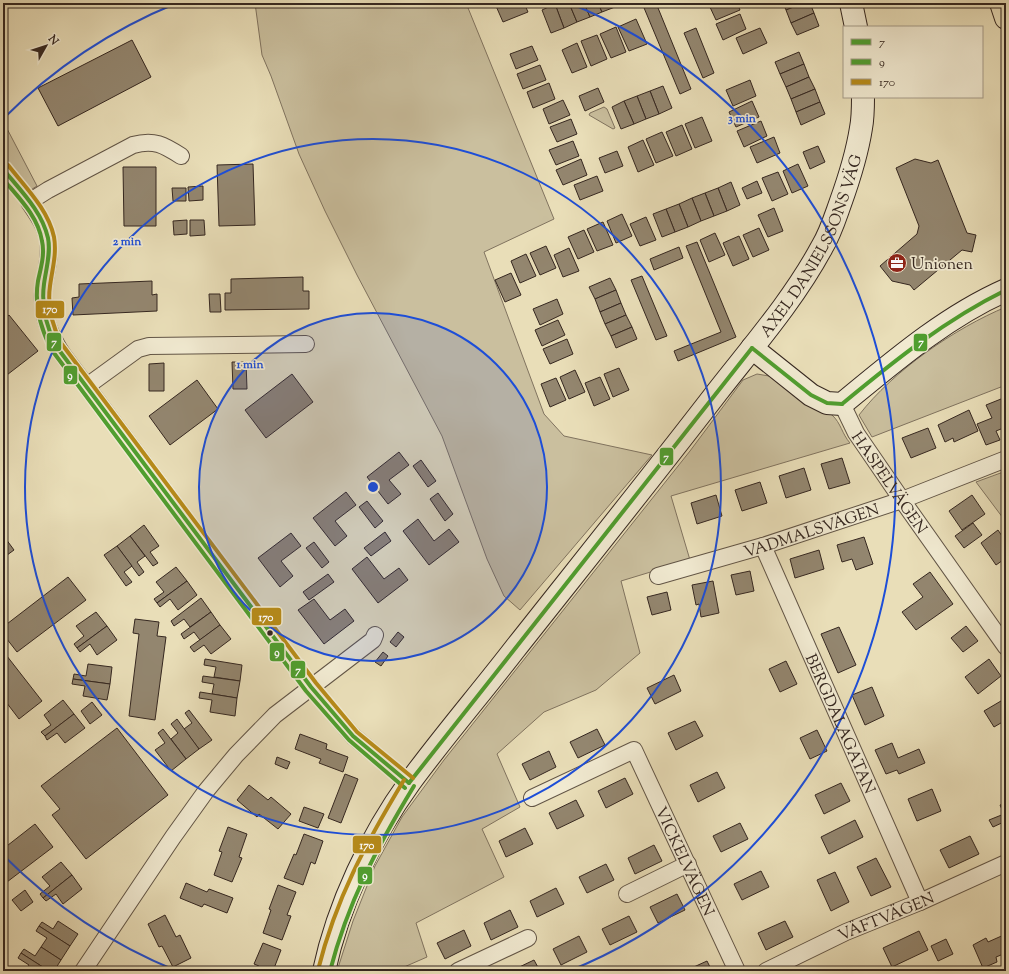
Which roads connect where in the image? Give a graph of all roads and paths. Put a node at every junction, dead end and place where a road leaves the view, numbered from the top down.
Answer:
1 (850, 3) edge
2 (1001, 3) edge
3 (1006, 18) edge
4 (856, 26) edge
5 (863, 98) edge
6 (181, 156) dead end
7 (1006, 290) edge
8 (306, 344) dead end
9 (752, 348) junction
10 (86, 386) junction
11 (842, 404) junction
12 (1006, 459) edge
13 (902, 500) junction
14 (763, 546) junction
15 (658, 576) dead end
16 (375, 635) dead end
17 (1006, 647) edge
18 (311, 687) junction
19 (410, 783) junction
20 (532, 798) dead end
21 (1006, 863) edge
22 (688, 864) junction
23 (628, 894) dead end
24 (920, 902) junction
25 (528, 938) dead end
26 (83, 971) edge
27 (324, 971) edge
28 (458, 971) edge
29 (737, 971) edge
30 (766, 971) edge

1 - 4 street
2 - 3 main road
5 - 9 street, AXEL DANIELSSONS VÄG
6 - 10 street
7 - 11 street
8 - 10 street
9 - 11 street
9 - 19 street, AXEL DANIELSSONS VÄG
10 - 18 street
11 - 13 street, HASPELVÄGEN
12 - 13 street, VADMALSVÄGEN
13 - 14 street, VADMALSVÄGEN
13 - 17 street, HASPELVÄGEN
14 - 15 street, VADMALSVÄGEN
14 - 24 street, BERGDALAGATAN
16 - 18 street
18 - 19 street
18 - 26 street
19 - 27 street, AXEL DANIELSSONS VÄG
20 - 22 street, VICKELVÄGEN
21 - 24 street, VÄFTVÄGEN
22 - 23 street
22 - 29 street, VICKELVÄGEN
24 - 30 street, VÄFTVÄGEN
25 - 28 street

